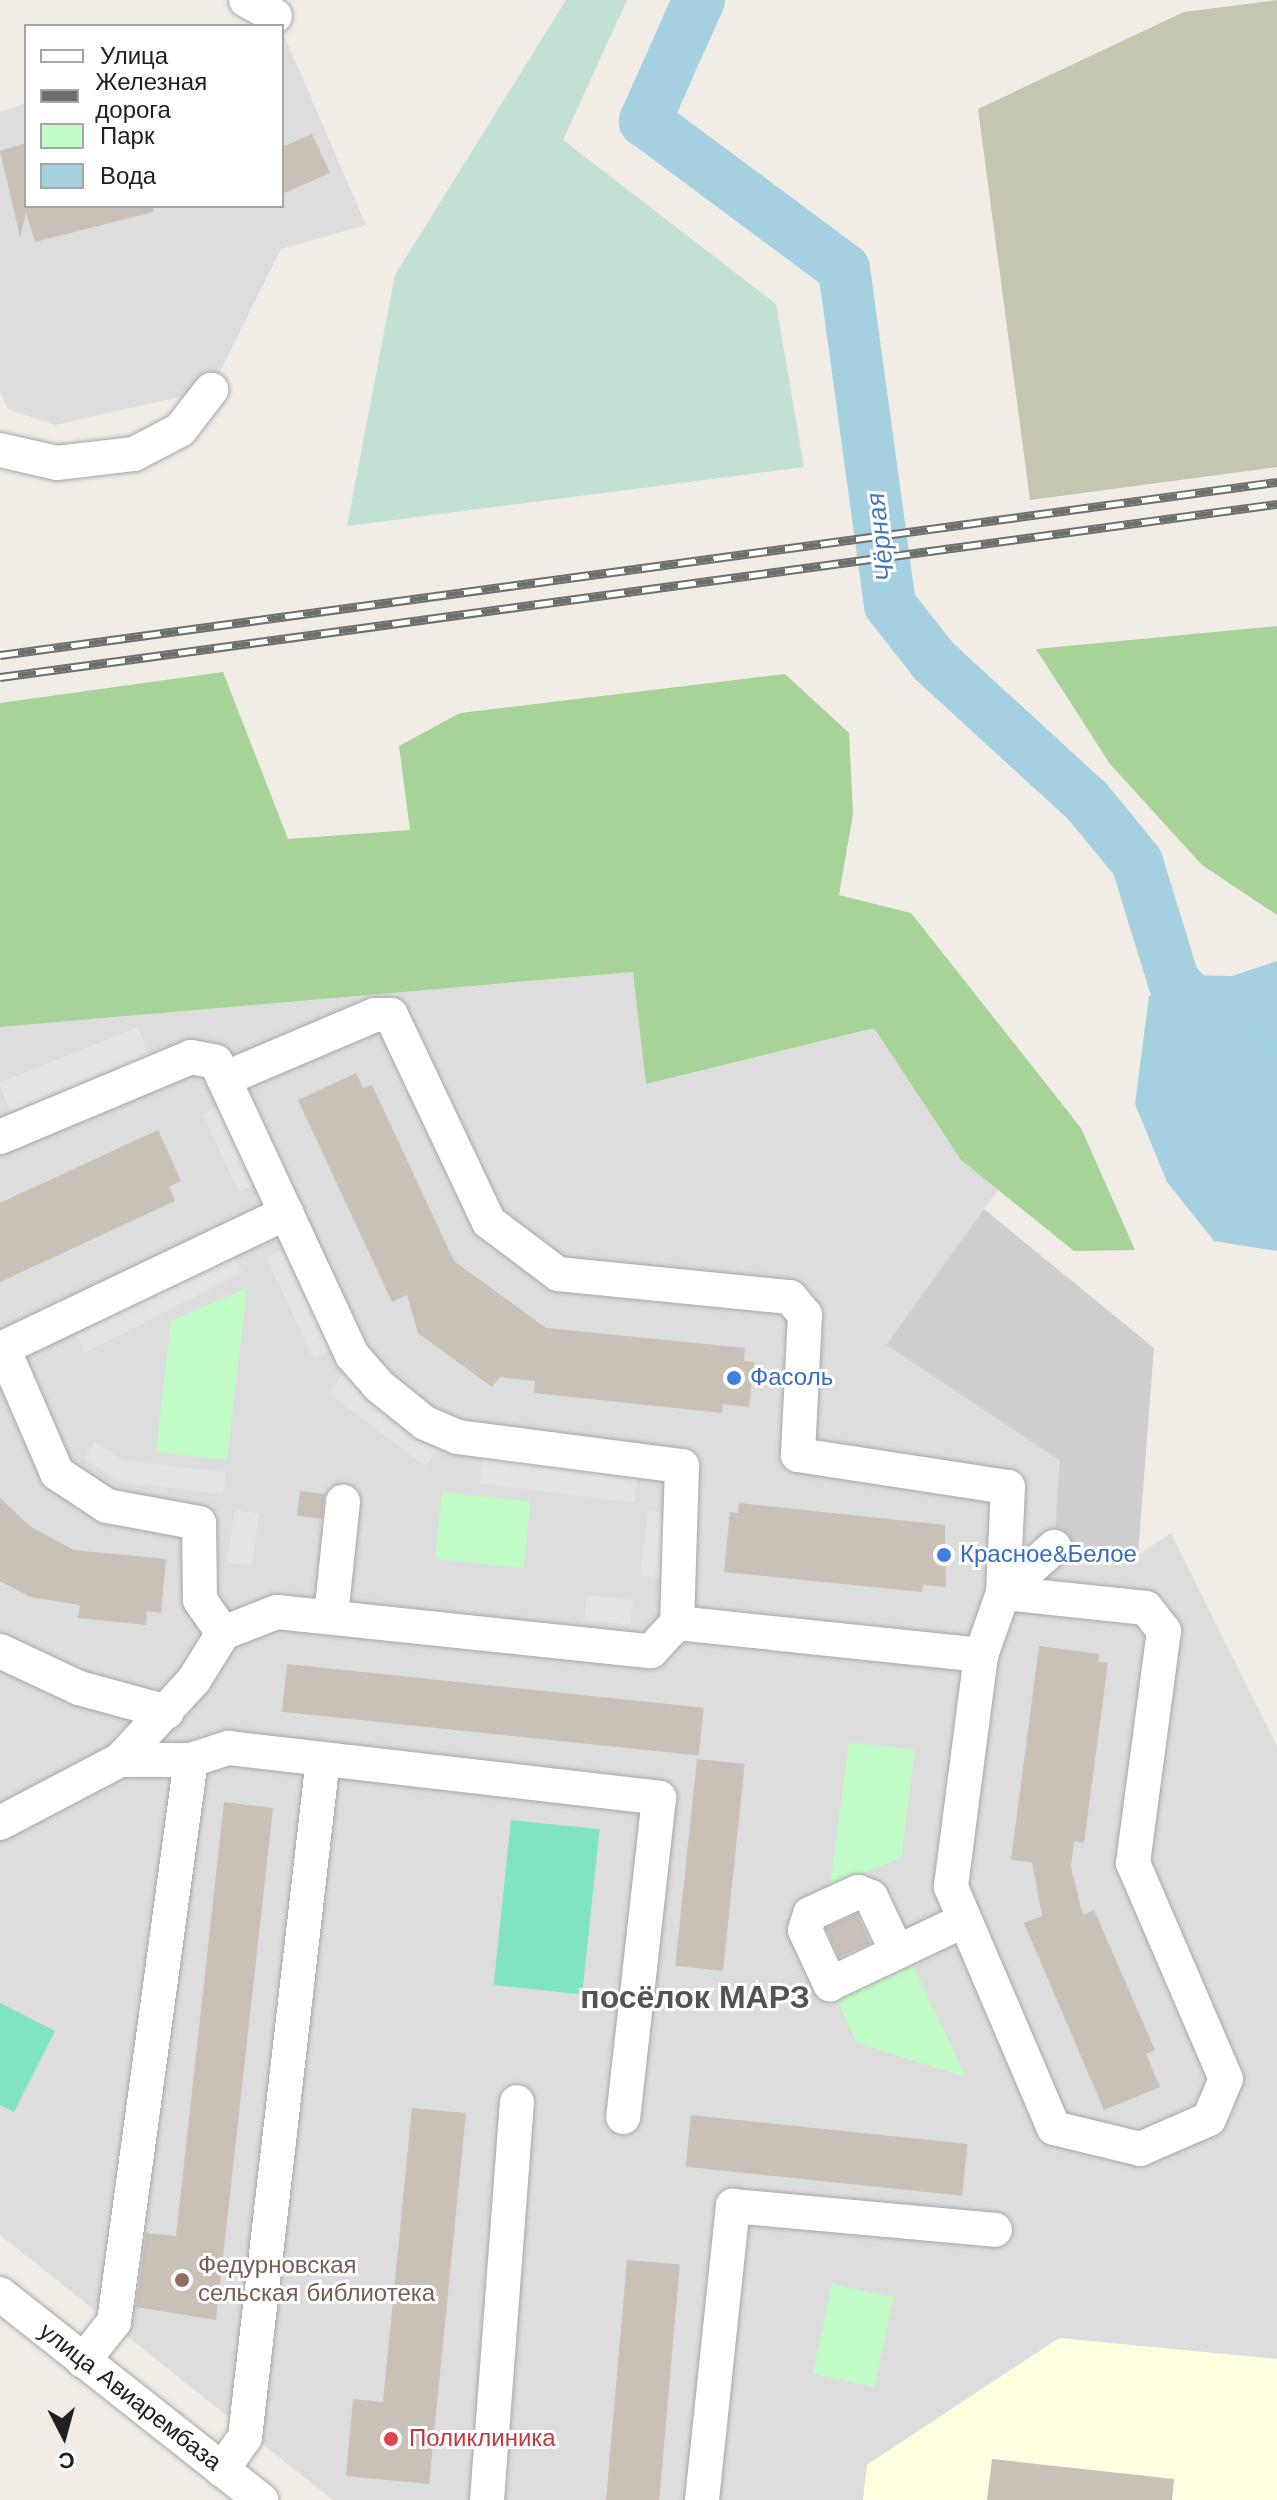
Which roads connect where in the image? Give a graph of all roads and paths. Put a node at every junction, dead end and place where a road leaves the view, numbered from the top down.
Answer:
1 (211, 390) dead end
2 (0, 450) edge
3 (224, 1079) junction
4 (0, 1137) edge
5 (286, 1213) junction
6 (343, 1502) dead end
7 (1054, 1547) dead end
8 (1003, 1593) junction
9 (331, 1616) junction
10 (677, 1623) junction
11 (223, 1633) junction
12 (0, 1651) edge
13 (981, 1655) junction
14 (167, 1712) junction
15 (323, 1759) junction
16 (120, 1760) junction
17 (191, 1760) junction
18 (0, 1823) edge
19 (965, 1920) junction
20 (897, 1952) dead end
21 (517, 2102) dead end
22 (623, 2117) dead end
23 (995, 2230) dead end
24 (0, 2294) edge
25 (83, 2361) junction
26 (222, 2470) junction
27 (261, 2500) edge
28 (487, 2500) edge
29 (702, 2500) edge

1 - 2 street
3 - 4 street
3 - 5 street
3 - 8 street
5 - 10 street
5 - 11 street
6 - 9 street
7 - 8 street
8 - 13 street
8 - 19 street
9 - 10 street
9 - 11 street
10 - 13 street
11 - 14 street
12 - 14 street
13 - 19 street
14 - 16 street
15 - 17 street
15 - 22 street
15 - 26 street
16 - 17 street
16 - 18 street
17 - 25 street
19 - 20 street
21 - 28 street
23 - 29 street
24 - 25 street, улица Авиарембаза
25 - 26 street, улица Авиарембаза
26 - 27 street, улица Авиарембаза

